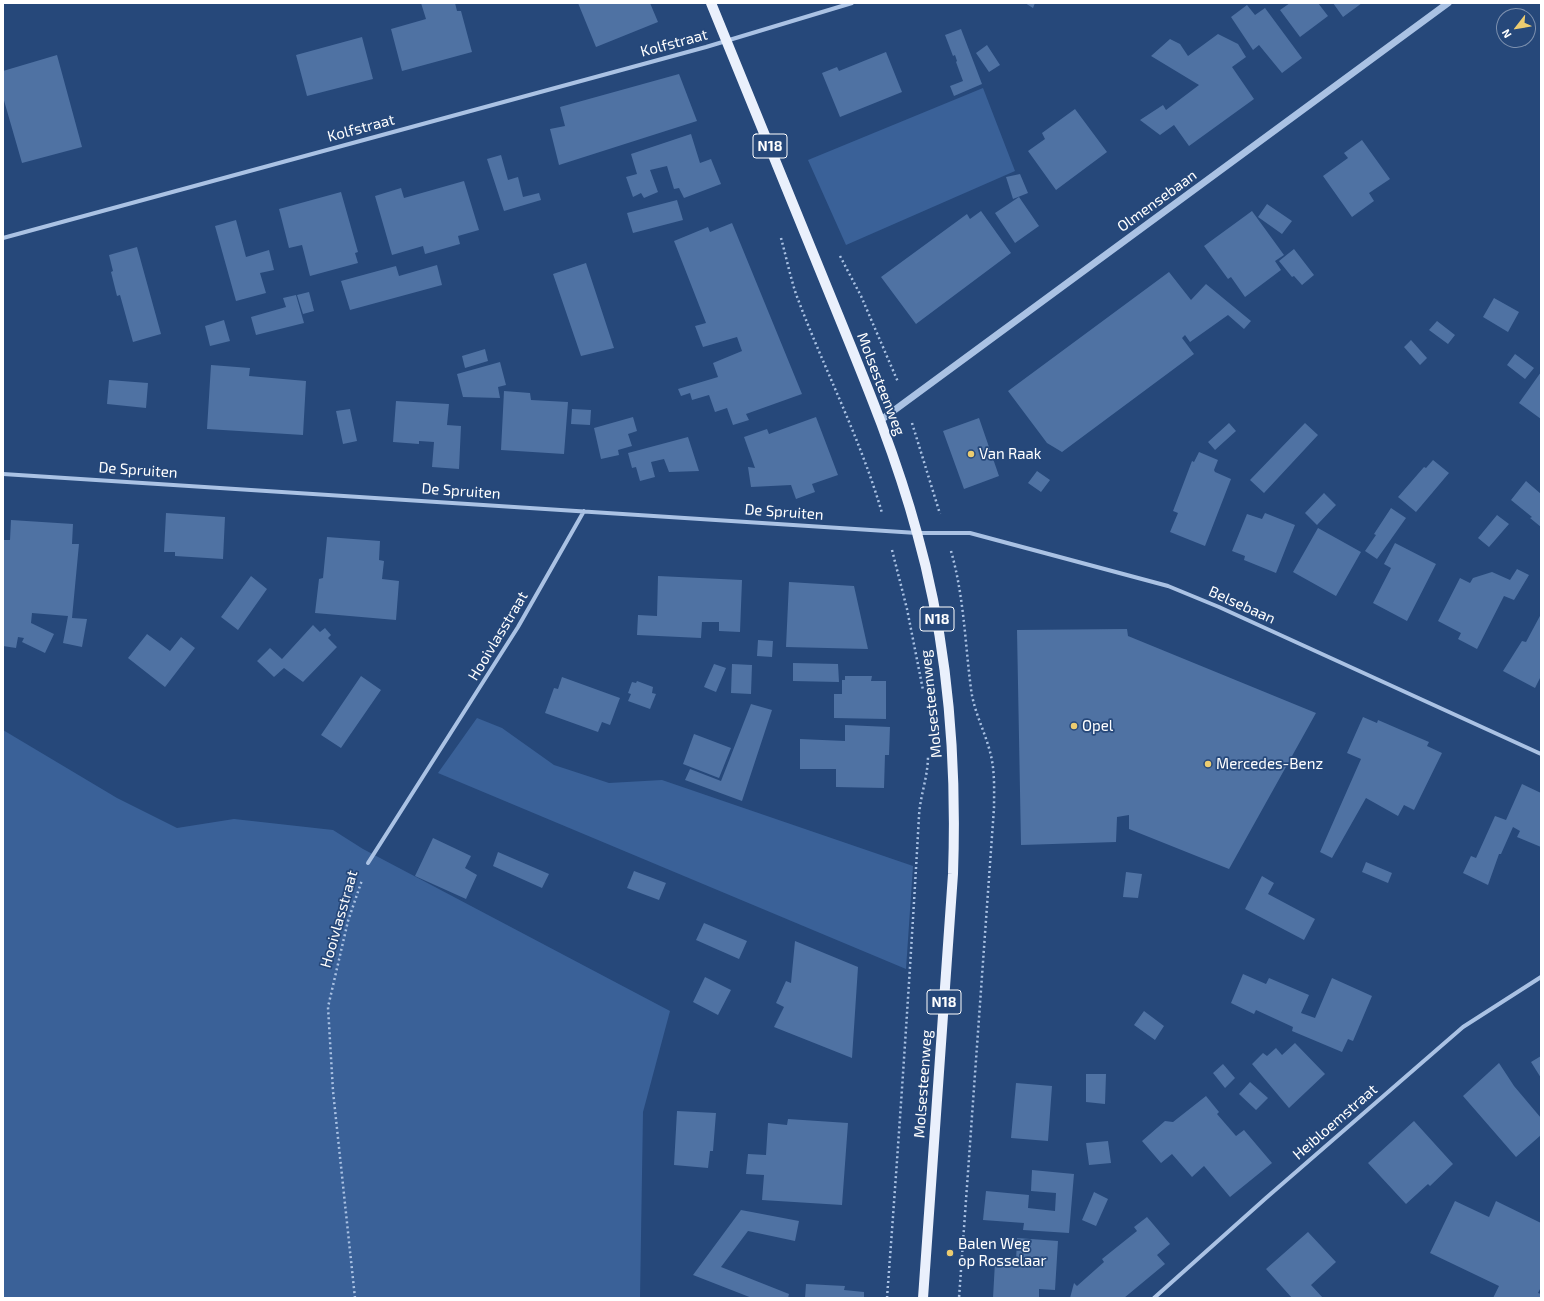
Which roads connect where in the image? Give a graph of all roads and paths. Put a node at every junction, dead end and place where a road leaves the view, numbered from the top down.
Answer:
1 (711, 3) edge
2 (852, 3) edge
3 (1448, 3) edge
4 (726, 41) junction
5 (781, 236) dead end
6 (3, 238) edge
7 (881, 420) junction
8 (3, 474) edge
9 (584, 511) junction
10 (887, 531) junction
11 (917, 533) junction
12 (924, 694) dead end
13 (928, 750) dead end
14 (1541, 754) edge
15 (368, 863) joint
16 (1541, 977) edge
17 (355, 1298) edge
18 (887, 1298) edge
19 (923, 1298) edge
20 (1154, 1298) edge

1 - 4 main road, Molsesteenweg / N18
2 - 4 street, Kolfstraat
3 - 7 street, Olmensebaan
4 - 6 street, Kolfstraat
4 - 7 main road, Molsesteenweg / N18
5 - 10 path
7 - 11 main road, Molsesteenweg / N18
8 - 9 street, De Spruiten
9 - 10 street, De Spruiten
9 - 15 street, Hooivlasstraat
10 - 11 street, De Spruiten
10 - 12 path
11 - 14 street, Belsebaan
11 - 19 main road, Molsesteenweg / N18
13 - 18 path
15 - 17 path, Hooivlasstraat
16 - 20 street, Heibloemstraat

